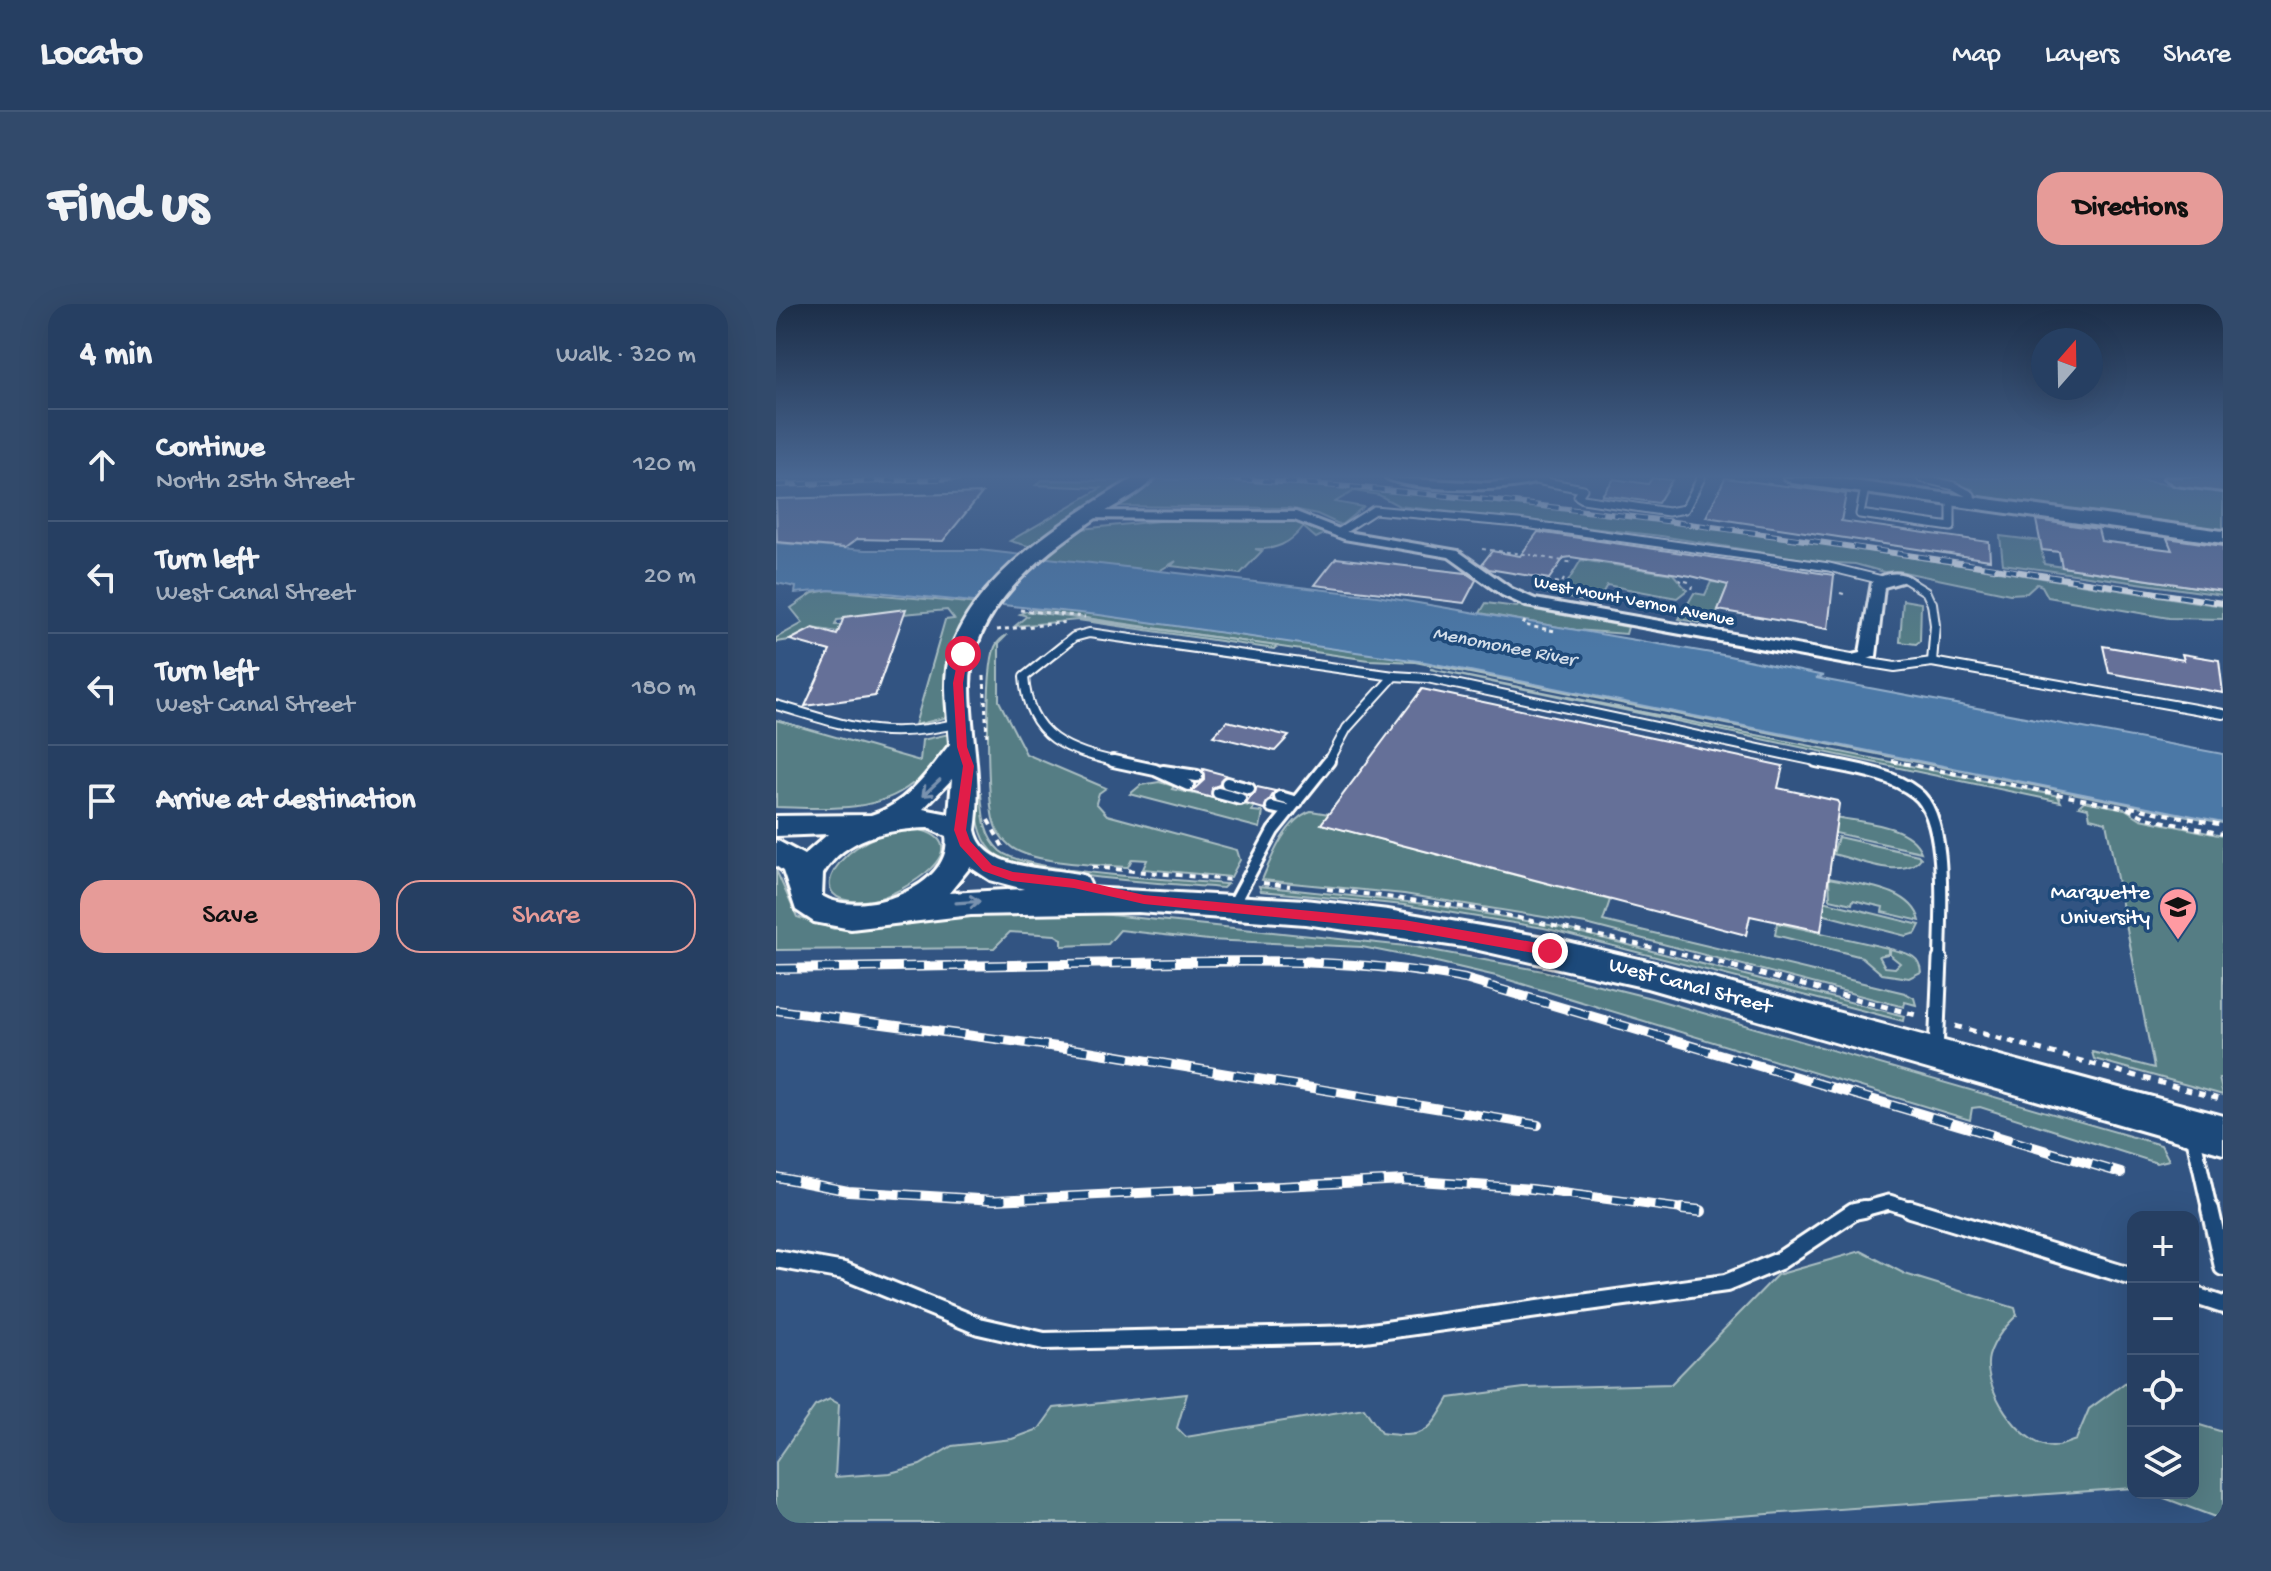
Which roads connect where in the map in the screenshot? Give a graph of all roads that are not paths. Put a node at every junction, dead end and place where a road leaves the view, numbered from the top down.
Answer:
1 (1059, 535) edge
2 (1348, 535) edge
3 (1602, 535) edge
4 (1905, 579) joint
5 (1882, 580) junction
6 (1858, 661) junction
7 (1932, 662) junction
8 (1394, 676) junction
9 (776, 705) edge
10 (2223, 714) edge
11 (962, 735) junction
12 (1158, 771) junction
13 (1197, 776) dead end
14 (1227, 783) dead end
15 (1188, 785) dead end
16 (1249, 789) dead end
17 (1218, 793) dead end
18 (1280, 797) dead end
19 (1240, 799) dead end
20 (1297, 802) junction
21 (1272, 807) dead end
22 (1289, 811) junction
23 (886, 821) junction
24 (776, 826) edge
25 (962, 836) junction
26 (776, 850) edge
27 (804, 887) junction
28 (1144, 899) junction
29 (1232, 907) junction
30 (890, 910) junction
31 (1936, 1056) junction
32 (2207, 1131) edge
33 (776, 1259) edge
34 (2223, 1267) edge
35 (2127, 1275) edge
36 (2199, 1297) edge
37 (2223, 1305) edge

1 - 11 street
2 - 6 street, West Mount Vernon Avenue
3 - 5 lane
4 - 5 street
4 - 7 lane
5 - 6 street
6 - 7 lane
7 - 10 lane
8 - 12 lane
8 - 20 lane
8 - 31 lane
9 - 11 lane
11 -> 23 street
11 - 25 street
12 - 13 lane
12 - 15 lane
14 - 16 lane
17 - 19 lane
18 - 20 lane
20 - 22 lane
21 - 22 lane
22 - 29 lane
23 - 24 street
23 - 25 street
23 - 27 street
25 - 28 street, West Canal Street
25 - 30 street
26 - 27 street
27 - 30 street
28 - 29 street, West Canal Street
30 -> 28 street, West Canal Street
29 - 31 street, West Canal Street
31 - 32 street, West Canal Street
32 - 34 lane
33 - 35 lane
36 - 37 lane

